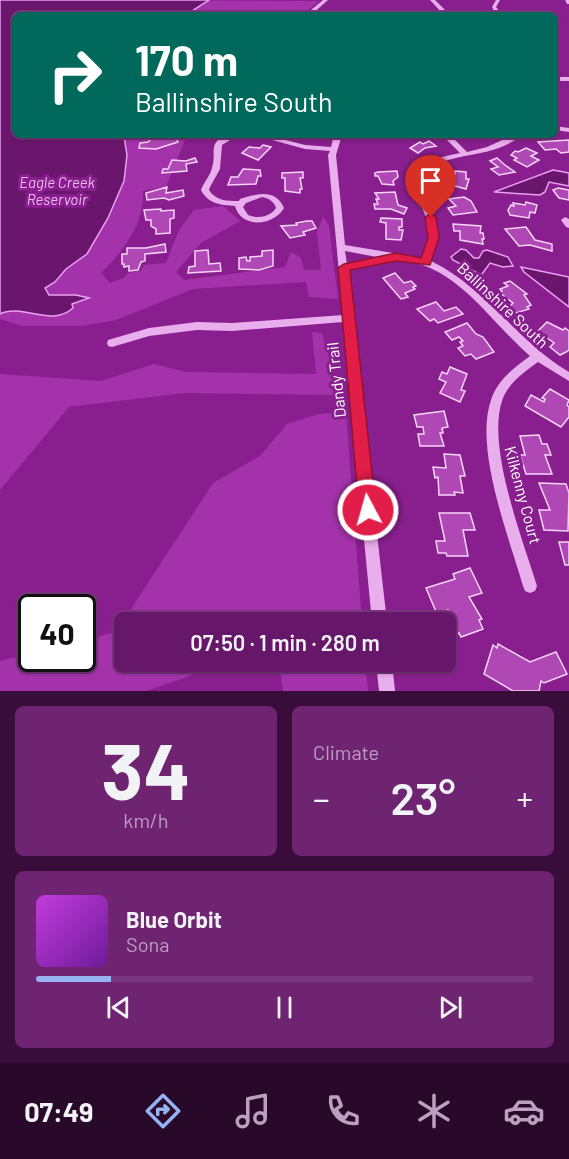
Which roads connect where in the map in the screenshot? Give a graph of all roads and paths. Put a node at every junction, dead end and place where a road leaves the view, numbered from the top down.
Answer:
1 (326, 0) edge
2 (432, 0) edge
3 (312, 12) edge
4 (444, 12) edge
5 (220, 138) edge
6 (270, 138) edge
7 (337, 138) edge
8 (449, 138) edge
9 (512, 138) edge
10 (333, 149) junction
11 (466, 155) junction
12 (240, 204) junction
13 (341, 247) junction
14 (396, 257) junction
15 (426, 262) junction
16 (344, 268) junction
17 (348, 318) junction
18 (112, 343) dead end
19 (536, 358) junction
20 (569, 377) edge
21 (531, 586) dead end
22 (379, 612) edge
23 (385, 672) edge
24 (387, 691) edge

1 - 3 street
2 - 4 street
5 - 12 street
6 - 10 street
7 - 10 street, Dandy Trail
8 - 11 street
9 - 11 street
10 - 13 street, Dandy Trail
11 - 15 street
12 - 12 street
13 - 14 street
13 - 16 street, Dandy Trail
14 - 15 street, Ballinshire South
14 - 16 street, Ballinshire South
15 - 19 street, Ballinshire South
16 - 17 street, Dandy Trail
17 - 18 street
17 - 22 street, Dandy Trail
19 - 20 street, Ballinshire South
19 - 21 street, Kilkenny Court
23 - 24 street

